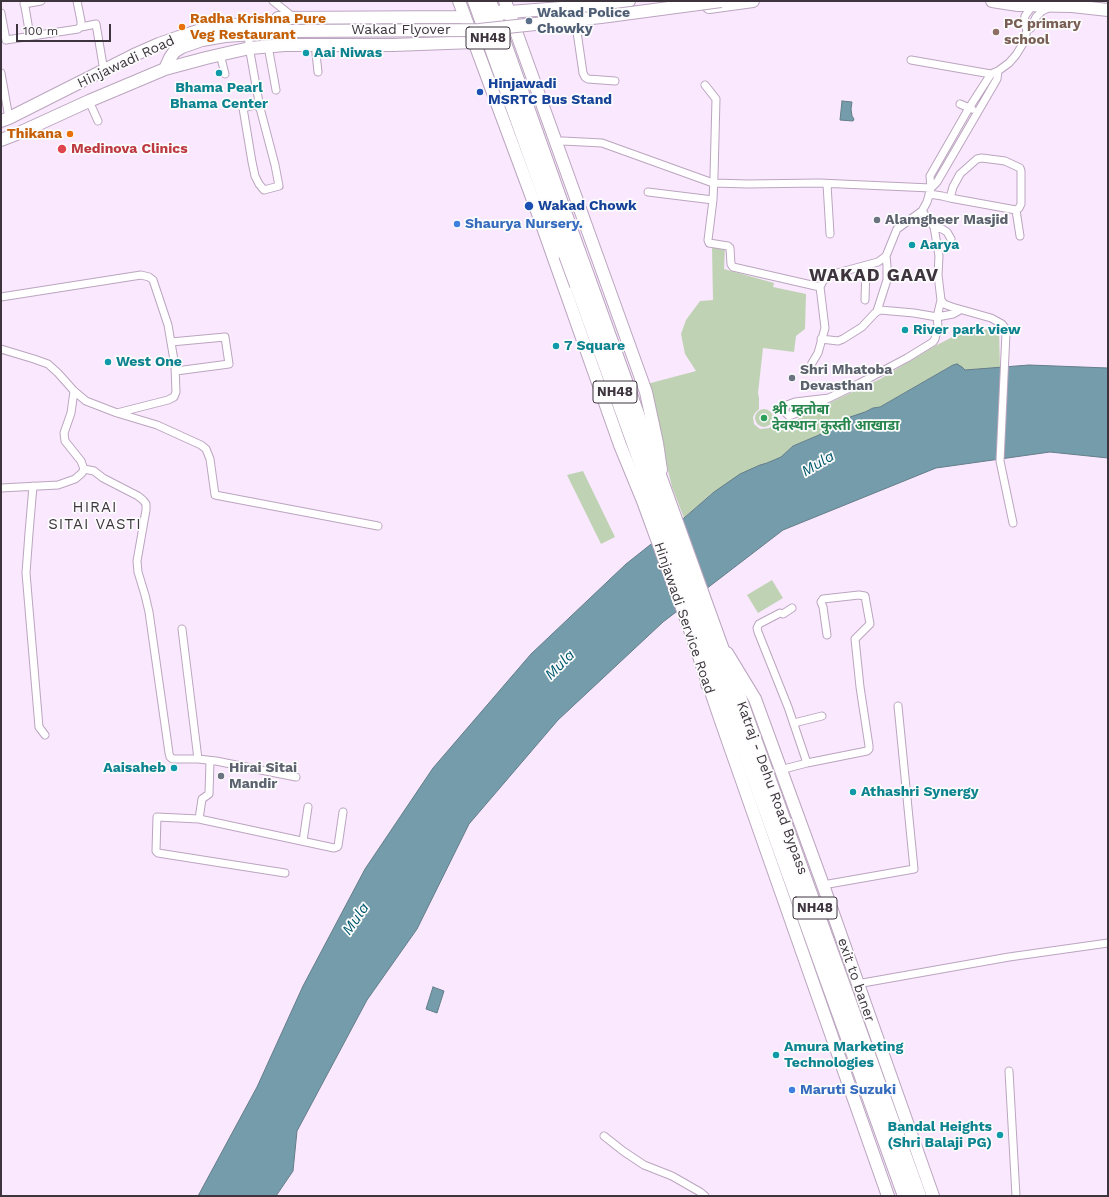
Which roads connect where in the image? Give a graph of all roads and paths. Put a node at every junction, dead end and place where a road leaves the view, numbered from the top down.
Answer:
1 (41, 1) edge
2 (77, 1) edge
3 (273, 1) edge
4 (458, 1) edge
5 (475, 1) edge
6 (629, 1) edge
7 (688, 1) edge
8 (721, 1) edge
9 (753, 1) edge
10 (992, 1) edge
11 (24, 2) edge
12 (601, 5) junction
13 (1032, 6) junction
14 (1052, 6) junction
15 (491, 7) edge
16 (507, 7) edge
17 (1108, 10) edge
18 (1, 13) edge
19 (440, 18) junction
20 (465, 18) junction
21 (604, 22) junction
22 (258, 24) joint
23 (576, 24) junction
24 (290, 25) junction
25 (81, 27) junction
26 (1027, 30) junction
27 (248, 34) junction
28 (517, 34) junction
29 (30, 36) junction
30 (474, 42) junction
31 (315, 44) junction
32 (268, 46) junction
33 (250, 48) junction
34 (220, 54) junction
35 (911, 60) dead end
36 (165, 69) junction
37 (104, 71) junction
38 (318, 72) dead end
39 (1, 73) edge
40 (994, 73) junction
41 (224, 74) dead end
42 (615, 81) dead end
43 (705, 85) dead end
44 (276, 90) dead end
45 (89, 100) junction
46 (960, 104) dead end
47 (260, 108) junction
48 (969, 108) junction
49 (978, 112) junction
50 (5, 120) edge
51 (98, 121) dead end
52 (1, 140) edge
53 (556, 142) junction
54 (713, 183) junction
55 (827, 184) junction
56 (930, 191) junction
57 (648, 192) dead end
58 (950, 198) junction
59 (713, 200) junction
60 (1016, 210) junction
61 (922, 211) junction
62 (934, 227) junction
63 (830, 234) dead end
64 (1020, 236) dead end
65 (951, 239) dead end
66 (572, 253) junction
67 (886, 256) junction
68 (599, 263) junction
69 (866, 266) junction
70 (559, 270) junction
71 (563, 282) junction
72 (820, 287) junction
73 (1, 297) edge
74 (865, 300) dead end
75 (941, 300) junction
76 (960, 310) junction
77 (877, 311) junction
78 (936, 317) junction
79 (821, 339) junction
80 (171, 342) junction
81 (1, 349) edge
82 (812, 363) dead end
83 (176, 371) junction
84 (74, 391) junction
85 (829, 398) junction
86 (117, 413) junction
87 (83, 471) junction
88 (33, 486) junction
89 (1, 488) edge
90 (657, 495) junction
91 (1013, 523) dead end
92 (378, 526) dead end
93 (792, 608) dead end
94 (699, 624) junction
95 (182, 629) dead end
96 (716, 635) junction
97 (827, 635) dead end
98 (708, 684) junction
99 (726, 701) junction
100 (898, 706) dead end
101 (822, 716) dead end
102 (794, 723) junction
103 (45, 735) dead end
104 (198, 759) junction
105 (210, 761) junction
106 (807, 763) junction
107 (780, 770) junction
108 (296, 777) dead end
109 (308, 807) dead end
110 (343, 812) dead end
111 (199, 819) junction
112 (303, 841) junction
113 (285, 873) dead end
114 (823, 885) junction
115 (1108, 943) edge
116 (857, 984) junction
117 (1009, 1071) dead end
118 (604, 1136) dead end
119 (912, 1156) junction
120 (701, 1195) edge
121 (888, 1196) edge
122 (905, 1196) edge
123 (919, 1196) edge
124 (933, 1196) edge
125 (1016, 1196) edge

1 - 11 street
2 - 25 street
3 - 24 street
4 - 19 main road
4 - 20 main road
5 - 66 highway, NH48
6 - 12 main road
7 - 24 main road, Wakad Flyover, bridge
8 - 24 main road, Wakad Flyover, bridge
9 - 21 main road
10 - 13 main road
11 - 29 street
12 - 16 main road
12 - 21 main road
13 - 14 main road
13 - 26 street
14 - 17 main road
14 - 26 street
15 - 16 highway
15 - 66 highway, NH48
16 - 28 main road
18 - 29 street
19 - 20 main road
19 - 24 main road
20 - 30 main road
21 - 23 main road
22 - 24 main road, Wakad Flyover
22 - 37 main road, Hinjawadi Road
23 - 28 main road
23 - 42 street
24 - 27 main road, Wakad Flyover
25 - 29 street
25 - 37 street
26 - 40 street
27 - 33 street
27 - 36 main road, Hinjawadi Road
28 - 53 main road
30 - 31 main road
30 - 70 main road
31 - 32 main road
31 - 38 street
32 - 33 main road
32 - 44 street
33 - 34 main road
33 - 47 street
34 - 36 main road
34 - 41 street
35 - 40 street
36 - 45 main road, Hinjawadi Road
37 - 50 main road, Hinjawadi Road
39 - 50 street
40 - 48 street
40 - 49 street
43 - 54 street
45 - 51 street
45 - 52 main road, Hinjawadi Road
46 - 48 street
47 - 47 street
48 - 49 street
48 - 56 street
49 - 56 street
53 - 54 street
53 - 68 main road
54 - 55 street
54 - 59 street
55 - 56 street
55 - 63 street
56 - 58 street
56 - 61 street
57 - 59 street
58 - 60 street
58 - 60 street
59 - 72 street
60 - 64 street
61 - 62 street
61 - 67 street
62 - 65 street
62 - 75 street
66 - 90 highway, NH48, bridge
67 - 69 street
67 - 77 street
68 - 70 main road
68 - 71 main road
68 - 90 main road
69 - 72 street
69 - 74 street
70 - 71 main road
71 - 90 main road
72 - 79 street
73 - 80 street
75 - 76 street
75 - 78 street
76 - 78 street
76 - 91 street
77 - 78 street
77 - 79 street
78 - 85 street
79 - 82 street
80 - 83 street
80 - 83 street
81 - 84 street
83 - 86 street
84 - 86 street
84 - 87 street
85 - 85 street
86 - 92 street
87 - 88 street
87 - 104 street
88 - 89 street
88 - 103 street
90 - 94 highway, Katraj - Dehu Road Bypass / NH48
93 - 102 street
94 - 96 highway, Katraj - Dehu Road Bypass / NH48
94 - 98 main road, Hinjawadi Service Road
94 - 99 highway, Katraj - Dehu Road Bypass / NH48
95 - 104 street
96 - 107 main road, exit to baner
96 - 119 highway, Katraj - Dehu Road Bypass / NH48
97 - 106 street
98 - 99 highway
98 - 121 main road, Hinjawadi Service Road
99 - 122 highway, Katraj - Dehu Road Bypass / NH48
100 - 114 street
101 - 102 street
102 - 106 street
104 - 105 street
105 - 108 street
105 - 111 street
106 - 107 street
107 - 114 main road, exit to baner
109 - 112 street
110 - 112 street
111 - 112 street
111 - 113 street
114 - 116 main road, exit to baner
115 - 116 street
116 - 119 main road, exit to baner
117 - 125 street
118 - 120 street
119 - 123 highway, Katraj - Dehu Road Bypass / NH48
119 - 124 main road, exit to baner

